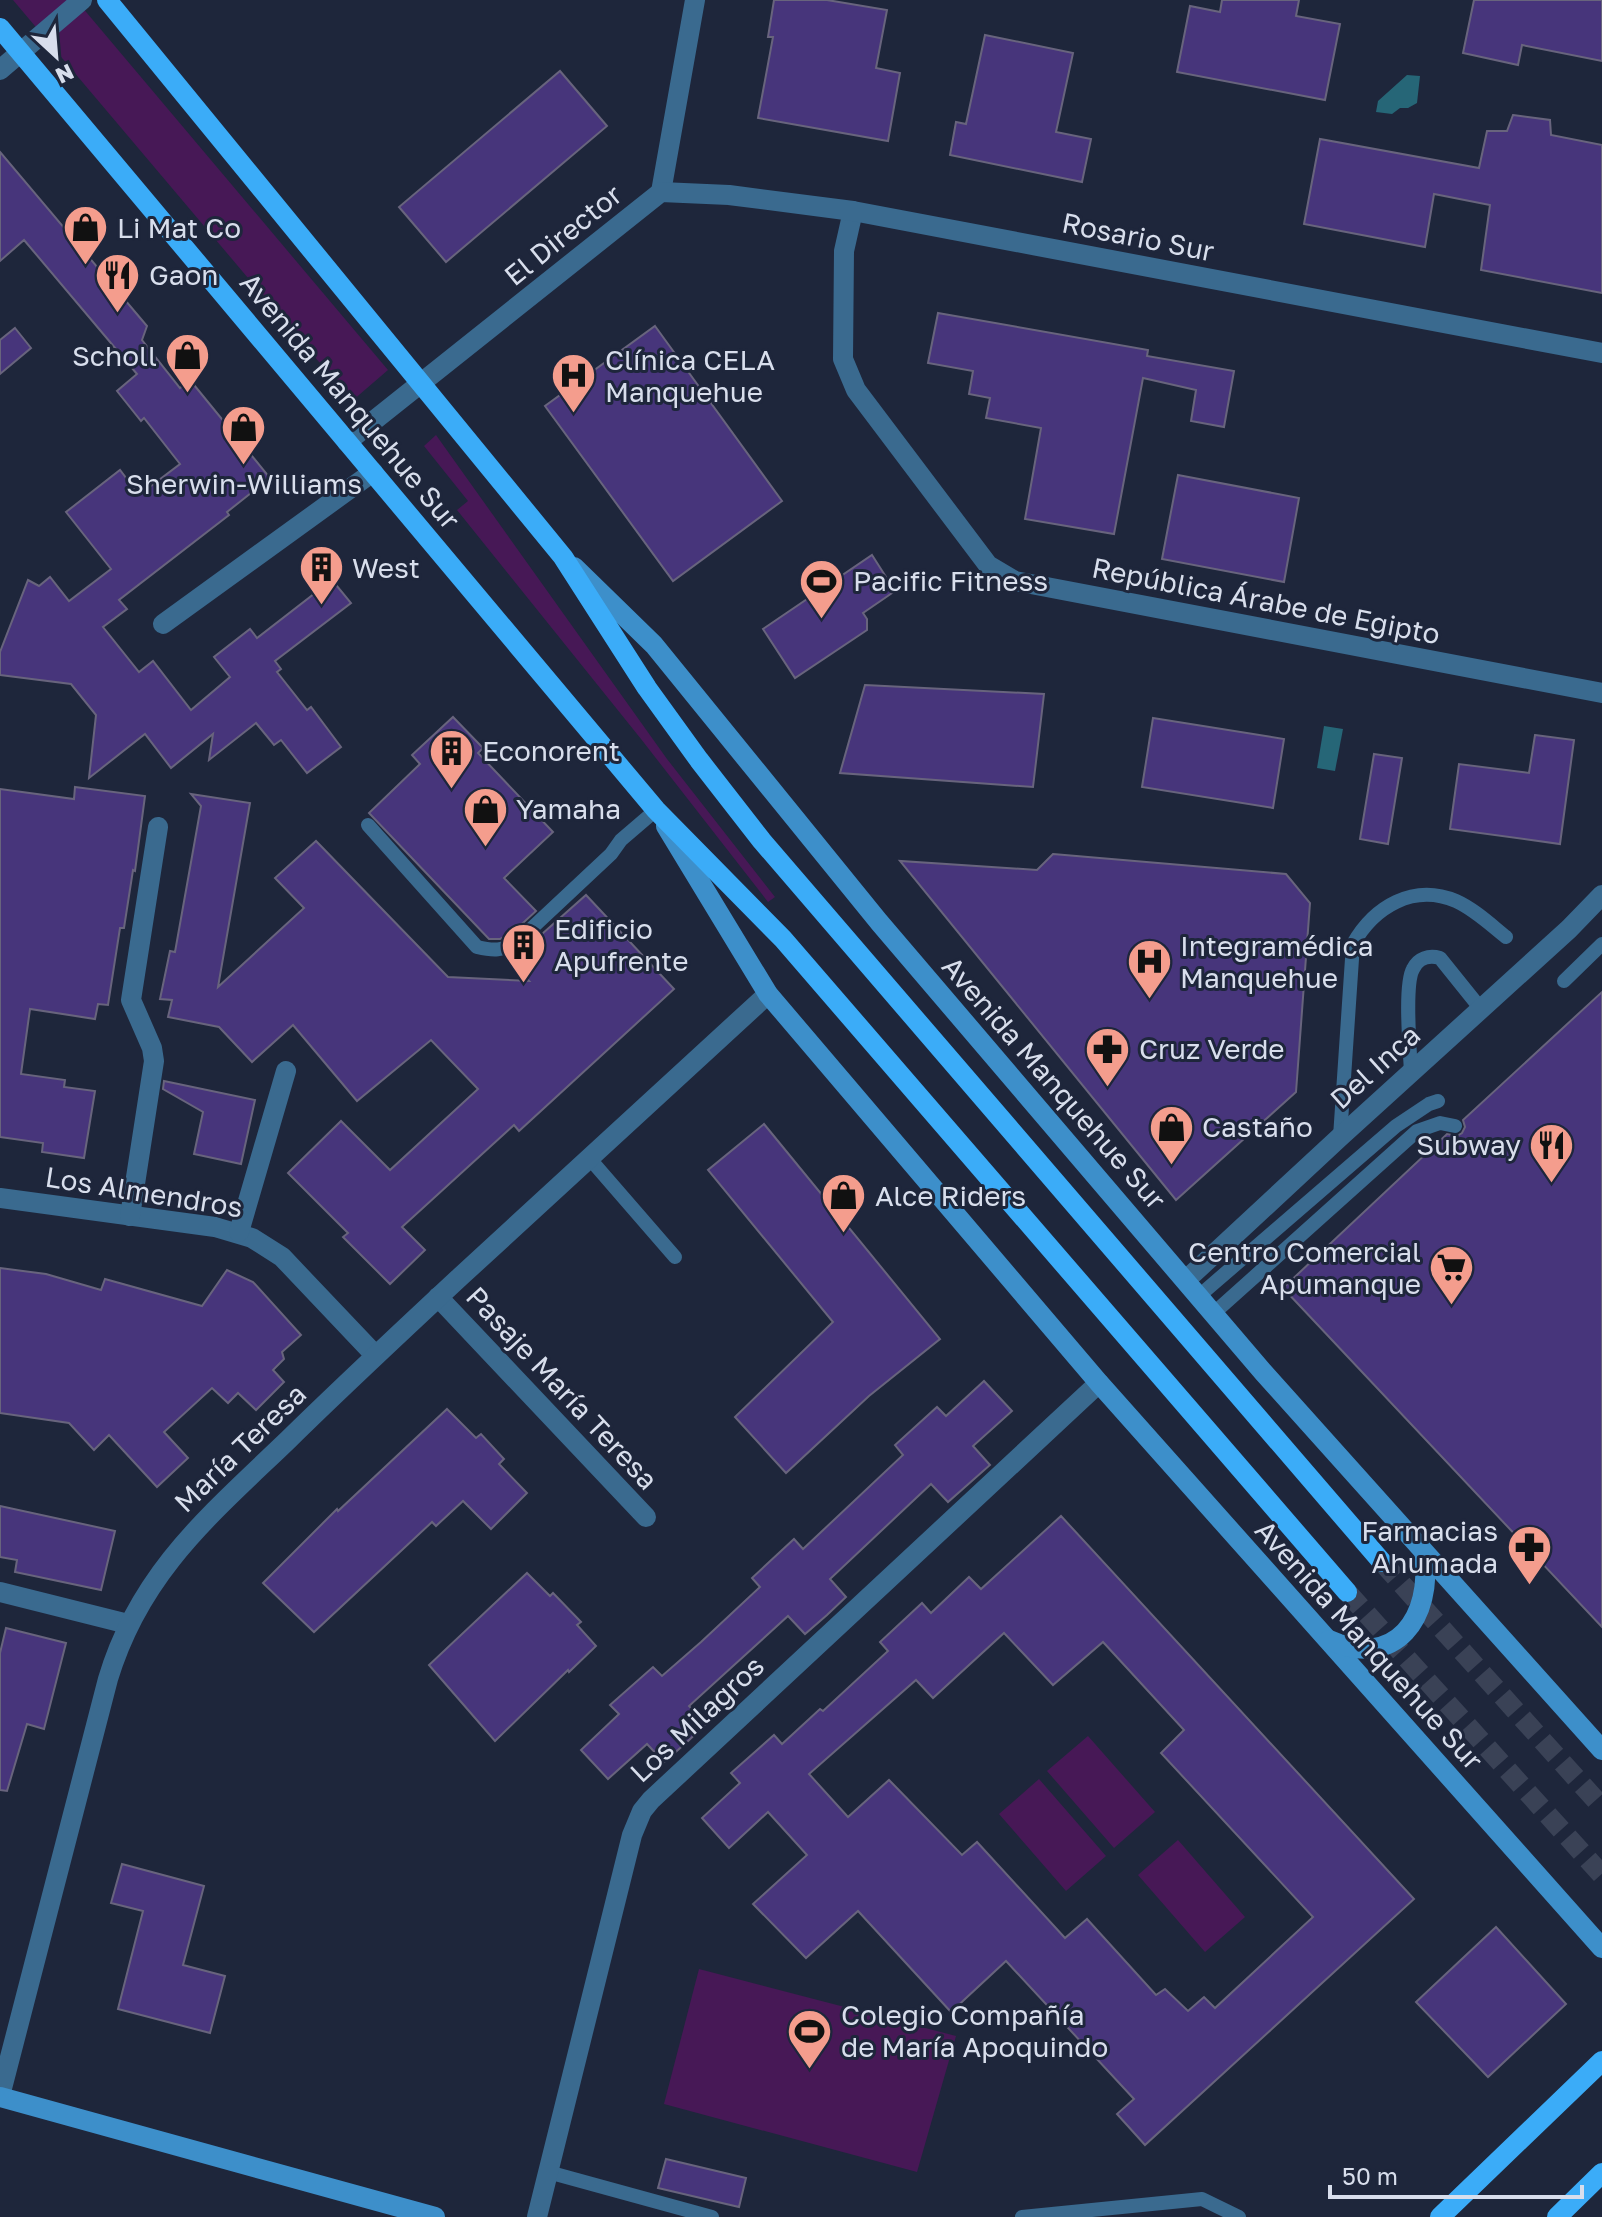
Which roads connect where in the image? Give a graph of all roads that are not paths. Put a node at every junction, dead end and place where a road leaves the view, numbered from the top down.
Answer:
1 (82, 0) edge
2 (107, 0) edge
3 (695, 0) edge
4 (0, 28) edge
5 (20, 53) junction
6 (0, 70) edge
7 (661, 192) junction
8 (853, 211) junction
9 (1602, 353) edge
10 (421, 384) junction
11 (347, 442) junction
12 (373, 472) junction
13 (563, 557) junction
14 (163, 624) dead end
15 (1602, 693) edge
16 (656, 810) junction
17 (368, 825) dead end
18 (158, 827) dead end
19 (1602, 895) edge
20 (1506, 937) dead end
21 (1602, 944) edge
22 (1564, 981) dead end
23 (768, 994) junction
24 (1481, 1009) junction
25 (286, 1071) dead end
26 (1411, 1072) junction
27 (1438, 1101) dead end
28 (1455, 1126) dead end
29 (1340, 1137) junction
30 (590, 1159) junction
31 (0, 1198) edge
32 (130, 1216) junction
33 (239, 1232) junction
34 (675, 1257) dead end
35 (1193, 1288) junction
36 (438, 1297) junction
37 (1214, 1313) junction
38 (375, 1355) junction
39 (1099, 1383) junction
40 (646, 1517) dead end
41 (1424, 1554) junction
42 (1382, 1562) tunnel mouth
43 (0, 1592) edge
44 (1347, 1592) tunnel mouth
45 (128, 1624) junction
46 (1325, 1639) junction
47 (1602, 1750) edge
48 (1602, 1948) edge
49 (1602, 2061) edge
50 (0, 2096) edge
51 (548, 2172) junction
52 (1602, 2173) edge
53 (386, 2210) edge
54 (435, 2217) edge
55 (537, 2217) edge
56 (712, 2217) edge
57 (1022, 2217) edge
58 (1239, 2217) edge
59 (1440, 2217) edge
60 (1557, 2217) edge

1 - 5 street
2 - 10 main road, Avenida Manquehue Sur
3 - 7 street, El Director
4 - 5 main road, Avenida Manquehue Sur
5 - 6 street
5 - 11 main road, Avenida Manquehue Sur
7 - 8 street, Rosario Sur
7 - 10 street, El Director
8 - 9 street, Rosario Sur
8 - 15 street, República Árabe de Egipto
10 - 11 street, El Director
10 - 13 main road, Avenida Manquehue Sur
11 - 12 main road, Avenida Manquehue Sur
12 - 14 street
12 - 16 main road, Avenida Manquehue Sur
13 - 35 main road, Avenida Manquehue Sur
13 - 42 main road, Avenida Manquehue Sur
16 - 17 lane
16 - 23 main road, Avenida Manquehue Sur
16 - 44 main road, Avenida Manquehue Sur
18 - 32 street
19 - 24 street, Del Inca
20 - 29 lane
21 - 22 lane
23 - 30 street, María Teresa
23 - 39 main road, Avenida Manquehue Sur
24 - 26 street, Del Inca
24 - 26 lane
25 - 33 street
26 - 29 street, Del Inca
27 - 35 lane
28 - 37 lane
29 - 35 street, Del Inca
30 - 34 lane
30 - 36 street, María Teresa
31 - 32 street, Los Almendros
32 - 33 street, Los Almendros
33 - 38 street, Los Almendros
35 - 37 main road, Avenida Manquehue Sur
36 - 38 street, María Teresa
36 - 40 street, Pasaje María Teresa
37 - 41 main road, Avenida Manquehue Sur
38 - 45 street, María Teresa
39 - 46 main road, Avenida Manquehue Sur
39 - 51 street, Los Milagros
41 - 46 main road
41 - 47 main road, Avenida Manquehue Sur
43 - 45 street
45 - 50 street, María Teresa
46 - 48 main road, Avenida Manquehue Sur
49 - 59 main road
50 - 53 main road
51 - 55 street, Los Milagros
51 - 56 lane
52 - 60 main road
53 - 54 main road
57 - 58 lane

